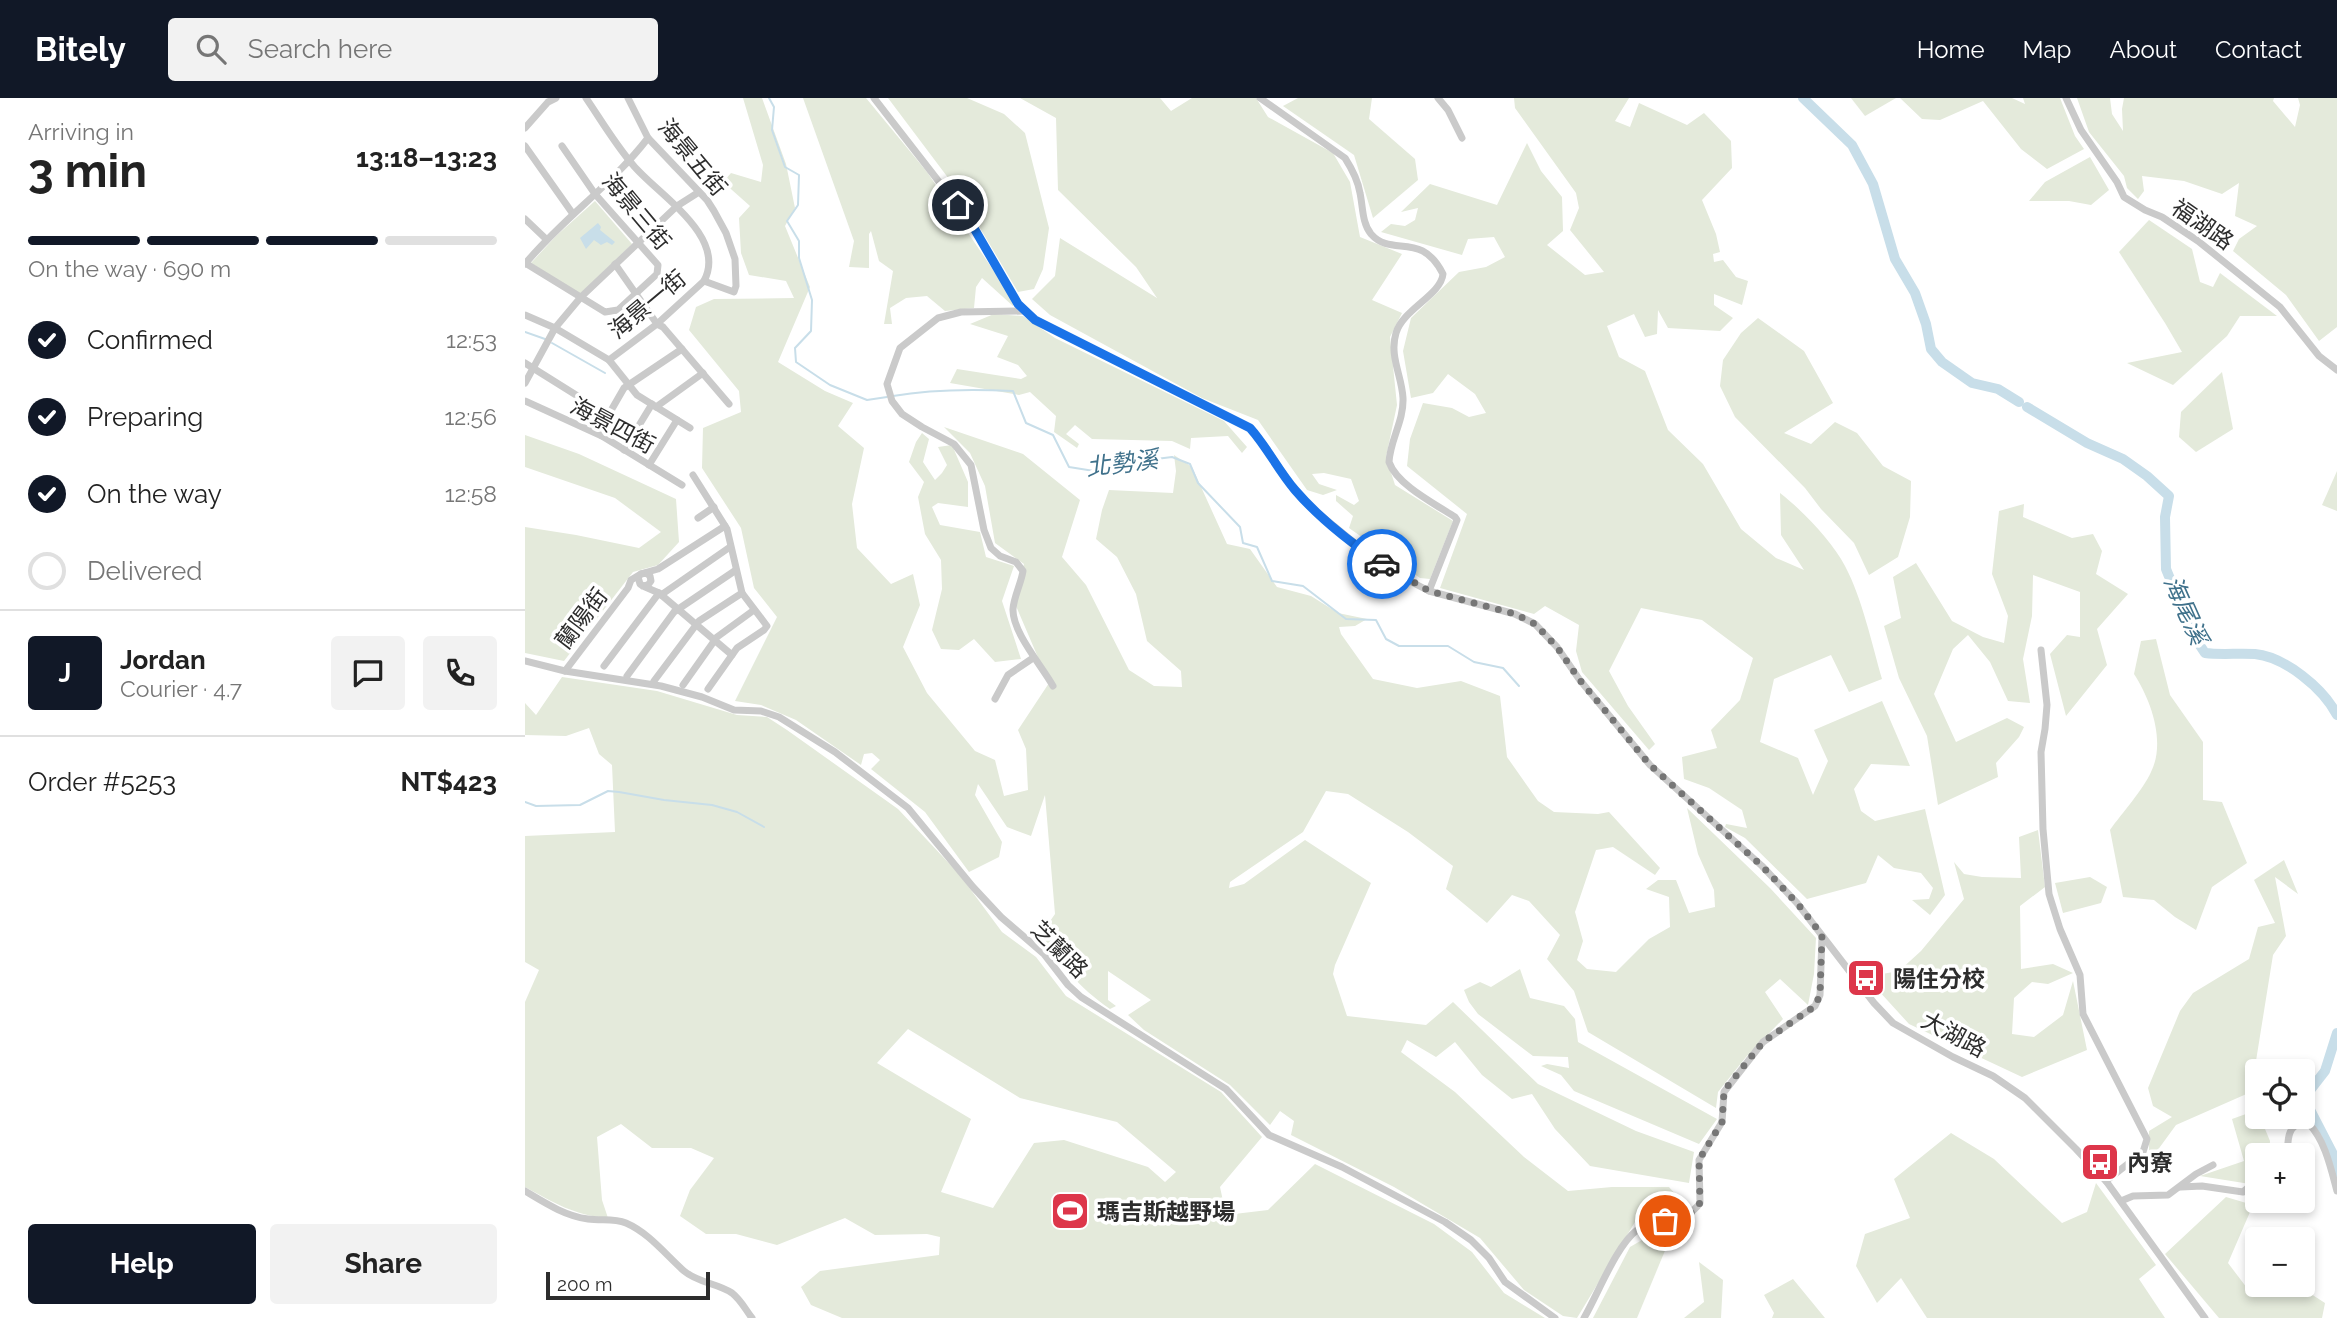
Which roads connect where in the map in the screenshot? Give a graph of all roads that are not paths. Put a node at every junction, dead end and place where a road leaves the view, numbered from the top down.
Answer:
1 (557, 98) edge
2 (586, 98) edge
3 (628, 98) edge
4 (874, 98) edge
5 (1260, 98) edge
6 (1437, 98) edge
7 (2066, 98) edge
8 (525, 128) edge
9 (648, 138) junction
10 (1462, 138) dead end
11 (525, 146) edge
12 (562, 146) dead end
13 (629, 161) junction
14 (699, 192) junction
15 (595, 194) junction
16 (677, 206) junction
17 (573, 214) junction
18 (525, 219) edge
19 (546, 239) junction
20 (638, 244) junction
21 (525, 264) edge
22 (615, 264) junction
23 (704, 281) junction
24 (636, 293) junction
25 (581, 297) junction
26 (1025, 311) junction
27 (525, 315) edge
28 (657, 324) junction
29 (555, 328) junction
30 (682, 349) junction
31 (609, 360) junction
32 (529, 365) edge
33 (2337, 370) edge
34 (703, 373) junction
35 (525, 383) edge
36 (629, 385) junction
37 (525, 401) edge
38 (729, 404) dead end
39 (654, 406) junction
40 (605, 418) junction
41 (677, 420) junction
42 (690, 428) dead end
43 (602, 436) junction
44 (624, 450) junction
45 (649, 466) junction
46 (693, 475) dead end
47 (682, 485) dead end
48 (714, 507) junction
49 (698, 518) dead end
50 (725, 526) junction
51 (730, 547) junction
52 (736, 570) junction
53 (643, 573) junction
54 (651, 579) junction
55 (641, 585) junction
56 (628, 588) junction
57 (1429, 591) junction
58 (741, 593) junction
59 (660, 594) junction
60 (678, 609) junction
61 (754, 610) junction
62 (696, 624) junction
63 (714, 640) junction
64 (2041, 650) dead end
65 (732, 655) junction
66 (1033, 658) junction
67 (525, 661) edge
68 (604, 666) dead end
69 (565, 671) junction
70 (627, 676) dead end
71 (654, 681) dead end
72 (683, 685) dead end
73 (1053, 686) dead end
74 (708, 689) dead end
75 (995, 699) dead end
76 (1822, 935) junction
77 (2288, 1143) edge
78 (2213, 1165) dead end
79 (2106, 1181) junction
80 (2181, 1187) junction
81 (2245, 1190) edge
82 (525, 1191) edge
83 (2337, 1191) edge
84 (2121, 1201) junction
85 (752, 1318) edge
86 (1555, 1318) edge
87 (1584, 1318) edge
88 (2205, 1318) edge

1 - 8 street
2 - 13 street, 海景一街
3 - 9 street, 海景五街
4 - 26 street, 大湖路
5 - 57 street
6 - 10 street
7 - 33 street, 福湖路
9 - 13 street
9 - 14 street, 海景五街
11 - 17 street
12 - 15 street, 海景三街
13 - 15 street
13 - 16 street, 海景一街
14 - 16 street
14 - 23 street, 海景五街
15 - 17 street
15 - 20 street, 海景三街
16 - 20 street
16 - 23 street, 海景一街
17 - 19 street
18 - 19 street
19 - 21 street
20 - 22 street
20 - 24 street, 海景三街
21 - 25 street, 海景三街
22 - 24 street
22 - 25 street
23 - 28 street, 海景一街
24 - 25 street, 海景三街
24 - 28 street
25 - 29 street
26 - 57 street, 大湖路
26 - 66 street
27 - 29 street, 海景一街
28 - 30 street
28 - 31 street, 海景一街
29 - 31 street, 海景一街
29 - 32 street
30 - 34 street
30 - 36 street
31 - 36 street
32 - 35 street
32 - 40 street
34 - 38 street
34 - 39 street
36 - 39 street
36 - 40 street
37 - 43 street, 海景四街
39 - 41 street
39 - 44 street
40 - 43 street
41 - 42 street
41 - 45 street
43 - 44 street, 海景四街
44 - 45 street, 海景四街
45 - 47 street, 海景四街
46 - 48 street
48 - 49 street
48 - 50 street
50 - 51 street
50 - 53 street, 蘭陽街
51 - 52 street
51 - 59 street, 蘭陽街
52 - 58 street
52 - 60 street
53 - 54 street, 蘭陽街
53 - 55 street, 蘭陽街
53 - 56 street, 蘭陽街
54 - 55 street, 蘭陽街
54 - 59 street, 蘭陽街
55 - 56 street, 蘭陽街
55 - 59 street, 蘭陽街
56 - 69 street, 蘭陽街
57 - 76 street, 大湖路
58 - 61 street
58 - 62 street
59 - 60 street, 蘭陽街
59 - 68 street, 蘭陽街
60 - 62 street, 蘭陽街
60 - 70 street
61 - 63 street
61 - 65 street
62 - 63 street, 蘭陽街
62 - 71 street
63 - 65 street, 蘭陽街
63 - 72 street
64 - 79 street
65 - 74 street
66 - 73 street
66 - 75 street
67 - 69 street, 芝蘭路
69 - 86 street, 芝蘭路
76 - 79 street, 大湖路
76 - 87 street
77 - 83 street
78 - 80 street
79 - 84 street, 大湖路
80 - 81 street
80 - 84 street
82 - 85 street
84 - 88 street, 大湖路

